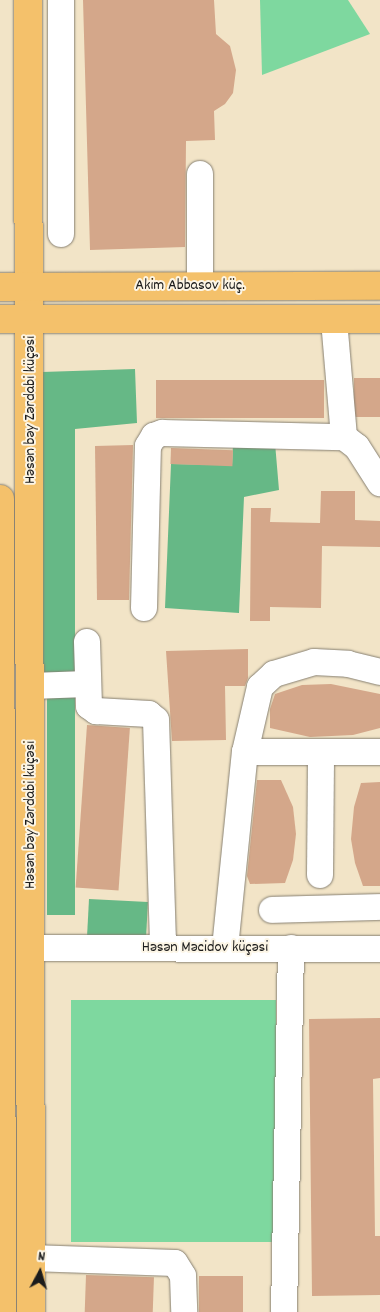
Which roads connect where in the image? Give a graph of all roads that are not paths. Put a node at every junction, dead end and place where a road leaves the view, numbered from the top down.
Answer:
1 (28, 0) edge
2 (62, 0) edge
3 (29, 133) junction
4 (61, 135) junction
5 (200, 174) dead end
6 (61, 234) dead end
7 (200, 286) junction
8 (334, 286) junction
9 (380, 286) edge
10 (0, 287) edge
11 (30, 288) junction
12 (0, 319) edge
13 (31, 319) junction
14 (380, 319) edge
15 (334, 320) junction
16 (344, 437) junction
17 (380, 483) edge
18 (0, 499) edge
19 (0, 556) edge
20 (144, 608) dead end
21 (87, 642) dead end
22 (380, 672) edge
23 (87, 684) junction
24 (31, 686) junction
25 (245, 752) junction
26 (321, 752) junction
27 (380, 752) edge
28 (320, 875) dead end
29 (380, 907) edge
30 (272, 910) dead end
31 (31, 948) junction
32 (163, 948) junction
33 (225, 948) junction
34 (291, 948) junction
35 (380, 949) edge
36 (31, 1258) junction
37 (2, 1312) edge
38 (31, 1312) edge
39 (184, 1312) edge
40 (284, 1312) edge

1 - 3 main road
2 - 4 street
3 - 4 street
3 - 11 main road
4 - 6 street
5 - 7 street
7 - 8 main road, Akim Abbasov küç.
7 - 11 main road, Akim Abbasov küç.
8 - 9 main road, Akim Abbasov küç.
8 - 15 main road
10 - 11 main road, Akim Abbasov küç.
11 - 13 main road, Həsən bəy Zərdabi küçəsi
12 - 13 main road, Akim Abbasov küç.
13 - 15 main road, Akim Abbasov küç.
13 - 24 main road, Həsən bəy Zərdabi küçəsi
14 - 15 main road, Akim Abbasov küç.
15 - 16 street
16 - 17 street
16 - 20 street
18 - 19 main road, Həsən bəy Zərdabi küçəsi
19 - 37 main road, Həsən bəy Zərdabi küçəsi
21 - 23 street
22 - 25 street
23 - 24 street
23 - 32 street
24 - 31 main road, Həsən bəy Zərdabi küçəsi
25 - 26 street
25 - 33 street
26 - 27 street
26 - 28 street
29 - 30 street
31 - 32 street, Həsən Məcidov küçəsi
31 - 36 main road, Həsən bəy Zərdabi küçəsi
32 - 33 street, Həsən Məcidov küçəsi
33 - 34 street, Həsən Məcidov küçəsi
34 - 35 street, Həsən Məcidov küçəsi
34 - 40 street
36 - 38 main road, Həsən bəy Zərdabi küçəsi
36 - 39 street

